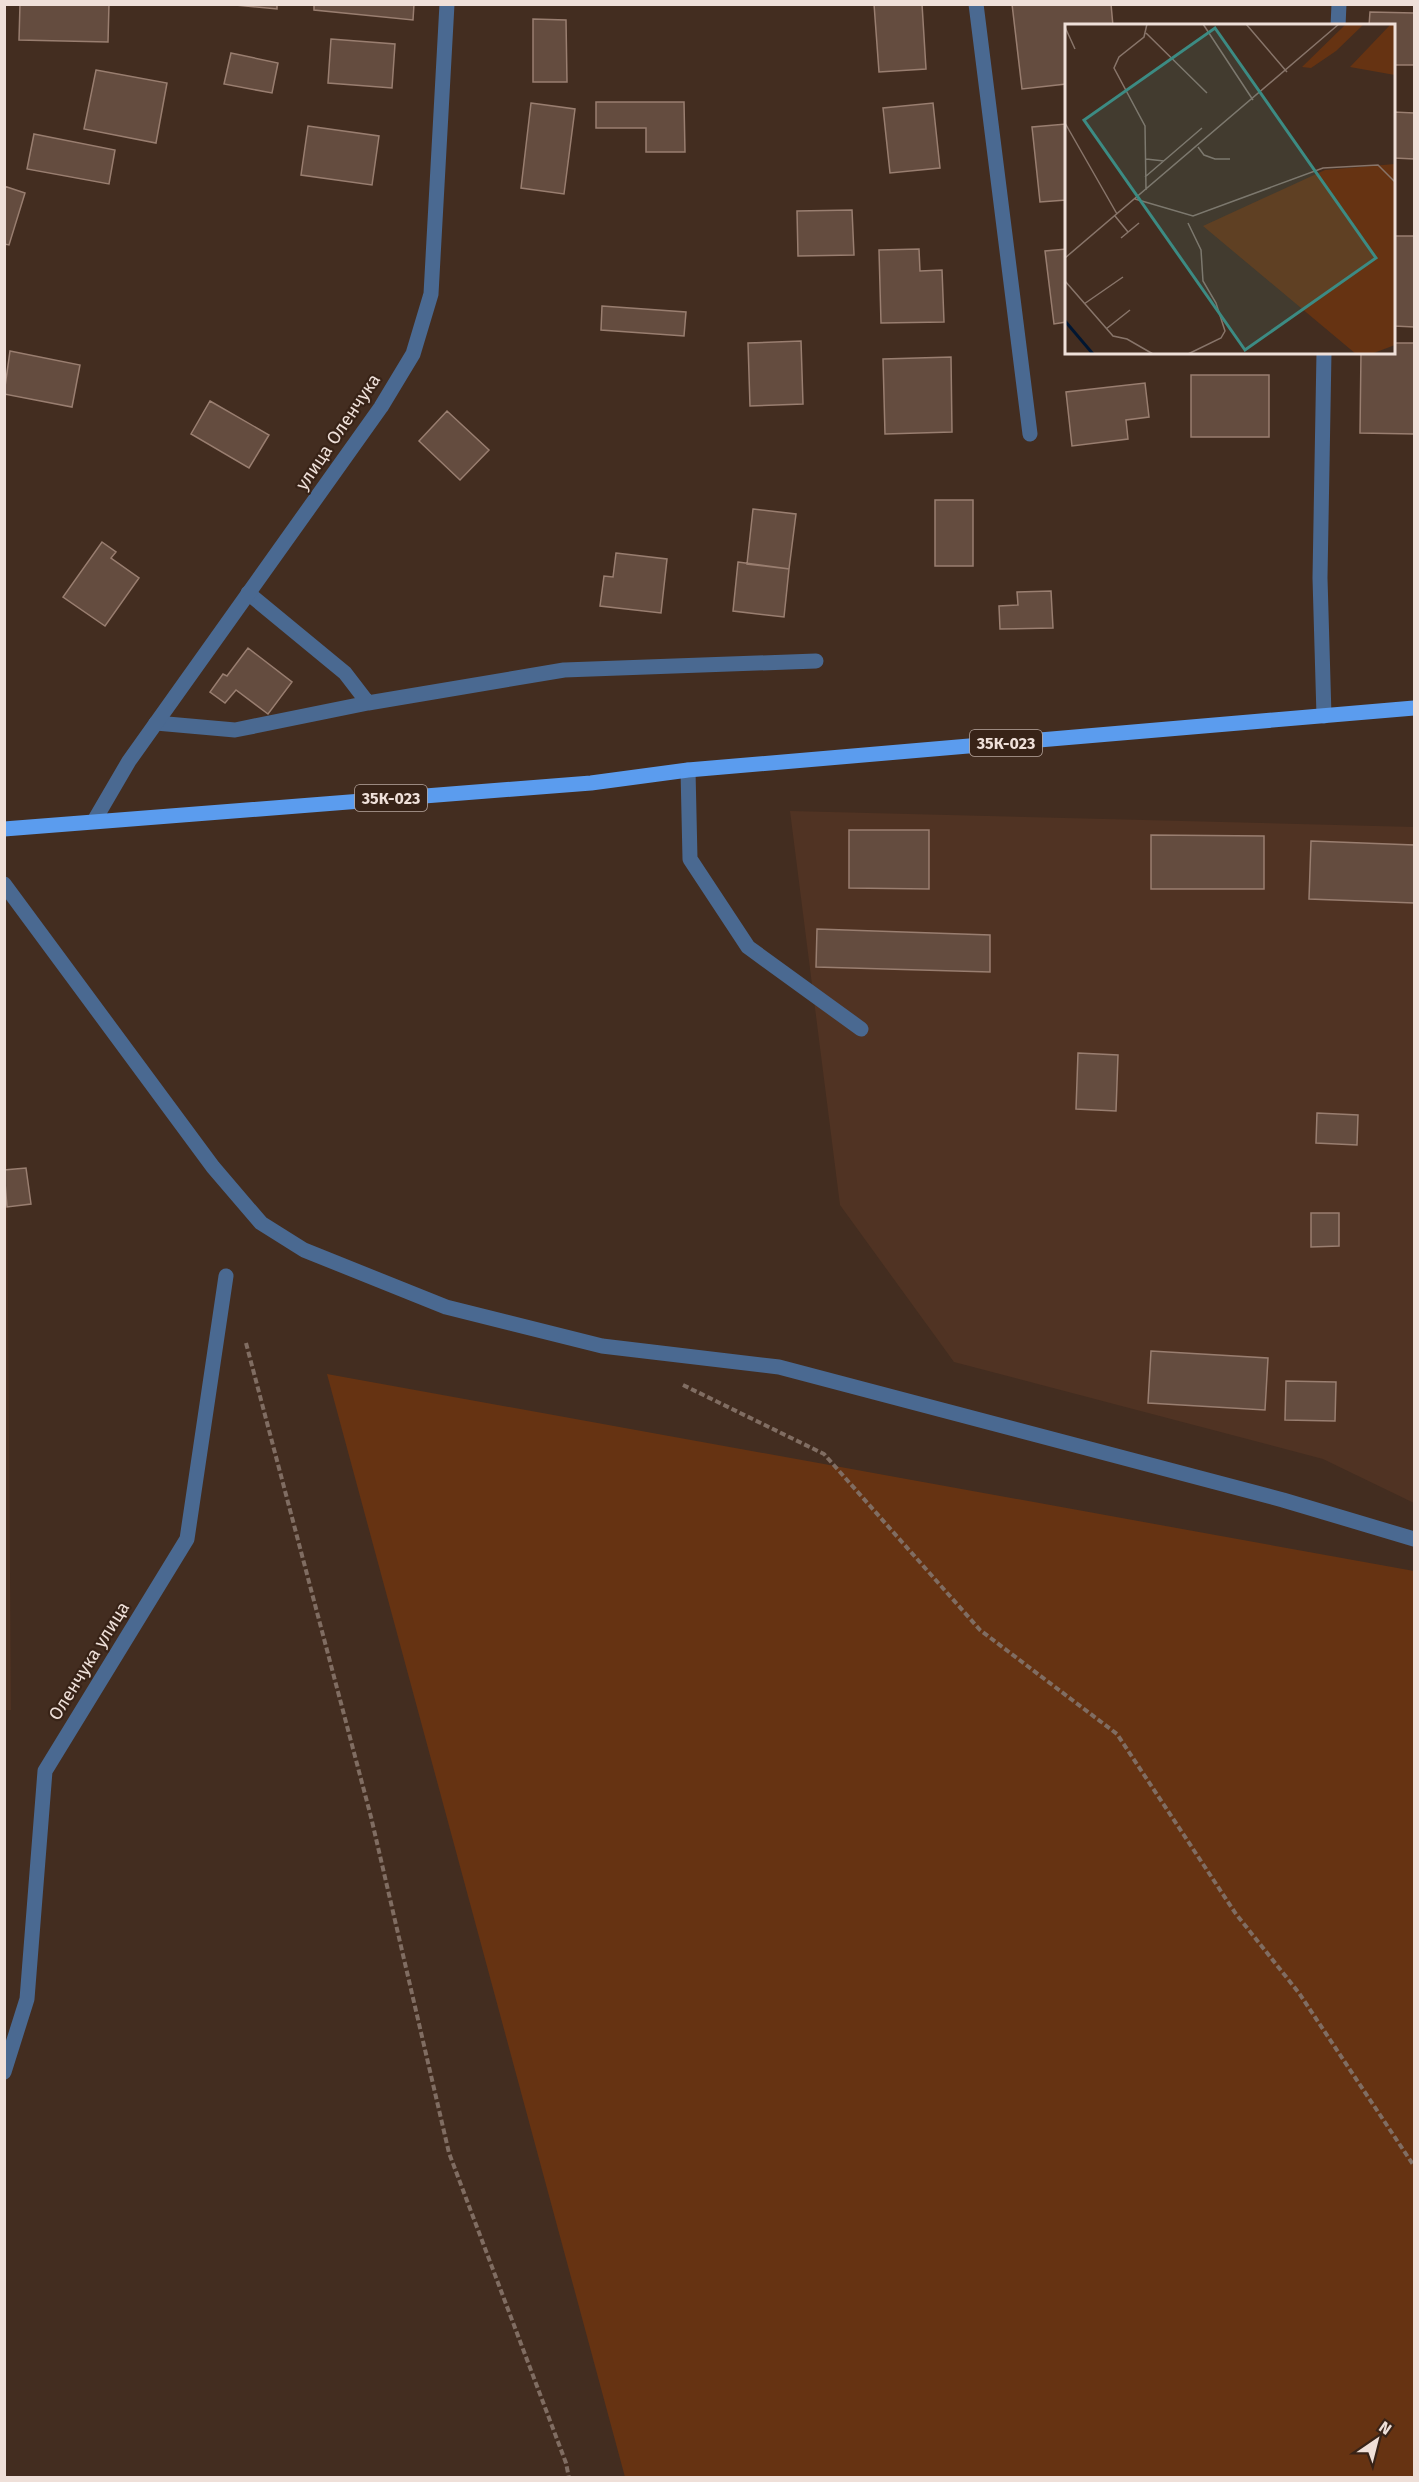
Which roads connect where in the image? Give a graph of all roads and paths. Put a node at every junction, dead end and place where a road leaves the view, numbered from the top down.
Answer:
1 (447, 4) edge
2 (976, 4) edge
3 (1339, 4) edge
4 (1338, 24) edge
5 (1324, 354) edge
6 (1030, 434) dead end
7 (248, 593) junction
8 (816, 661) dead end
9 (368, 703) junction
10 (1414, 708) edge
11 (1324, 716) junction
12 (156, 723) junction
13 (688, 770) junction
14 (94, 821) junction
15 (4, 829) edge
16 (4, 884) edge
17 (861, 1029) dead end
18 (226, 1276) dead end
19 (243, 1332) dead end
20 (676, 1382) dead end
21 (1414, 1539) edge
22 (4, 2072) edge
23 (1414, 2166) edge
24 (569, 2478) edge

1 - 7 street, улица Оленчука
2 - 6 street
3 - 4 street
5 - 11 street
7 - 9 street
7 - 12 street, улица Оленчука
8 - 9 street
9 - 12 street
10 - 11 main road, 35К-023
11 - 13 main road, 35К-023
12 - 14 street, улица Оленчука
13 - 14 main road, 35К-023
13 - 17 street
14 - 15 main road, 35К-023
16 - 21 street
18 - 22 street, Оленчука улица
19 - 24 path
20 - 23 path

